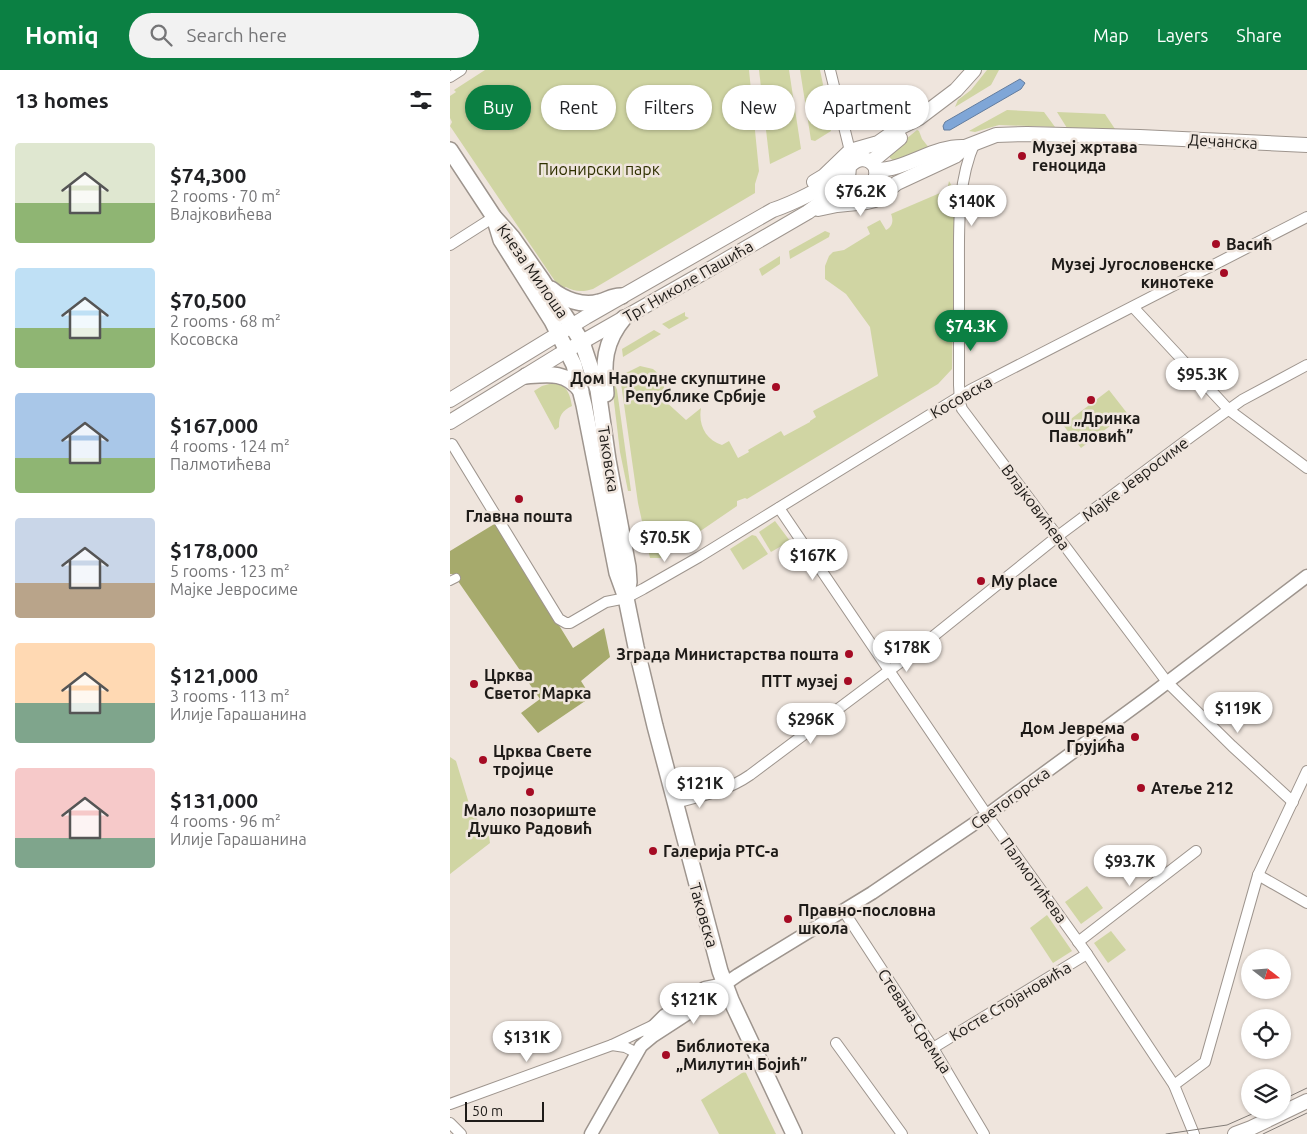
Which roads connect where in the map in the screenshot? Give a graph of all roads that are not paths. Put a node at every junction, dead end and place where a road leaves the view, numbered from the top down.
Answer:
1 (461, 70) edge
2 (830, 70) edge
3 (974, 70) edge
4 (450, 77) edge
5 (929, 110) edge
6 (897, 130) edge
7 (909, 130) edge
8 (1140, 137) joint
9 (1306, 143) edge
10 (970, 144) junction
11 (886, 149) junction
12 (450, 150) edge
13 (850, 151) junction
14 (873, 166) junction
15 (894, 168) junction
16 (848, 172) junction
17 (855, 186) junction
18 (773, 210) junction
19 (808, 212) junction
20 (494, 217) junction
21 (1307, 217) edge
22 (450, 245) edge
23 (544, 283) junction
24 (622, 296) junction
25 (1133, 308) junction
26 (624, 318) junction
27 (565, 329) junction
28 (582, 342) junction
29 (567, 350) junction
30 (1307, 365) edge
31 (526, 376) junction
32 (581, 391) junction
33 (959, 397) junction
34 (450, 400) edge
35 (1229, 410) junction
36 (450, 422) edge
37 (604, 425) junction
38 (452, 444) dead end
39 (1307, 468) edge
40 (779, 508) junction
41 (1058, 536) junction
42 (1307, 576) edge
43 (626, 598) junction
44 (889, 671) junction
45 (1167, 682) junction
46 (1307, 771) edge
47 (1293, 802) junction
48 (675, 803) junction
49 (987, 815) junction
50 (1196, 851) dead end
51 (1258, 875) junction
52 (1307, 903) edge
53 (843, 910) junction
54 (1078, 942) junction
55 (1087, 954) junction
56 (725, 984) junction
57 (654, 1025) junction
58 (836, 1043) dead end
59 (612, 1044) junction
60 (933, 1048) junction
61 (639, 1049) junction
62 (1174, 1085) junction
63 (1307, 1101) edge
64 (450, 1104) edge
65 (450, 1123) edge
66 (462, 1134) edge
67 (592, 1134) edge
68 (794, 1134) edge
69 (902, 1134) edge
70 (984, 1134) edge
71 (1194, 1134) edge
72 (1235, 1134) edge

1 - 4 street
2 - 13 street
3 - 5 main road, Трг Николе Пашића
6 - 13 main road, Трг Николе Пашића
7 - 11 main road, Трг Николе Пашића
8 - 9 main road, Дечанска
8 - 10 main road, Трг Николе Пашића
10 - 15 main road, Трг Николе Пашића
10 - 19 main road, Трг Николе Пашића
10 - 33 street, Влајковићева
11 - 14 main road, Трг Николе Пашића
11 - 15 main road
12 - 20 main road, Кнеза Милоша
13 - 18 main road, Трг Николе Пашића
14 - 15 main road, Трг Николе Пашића
14 - 16 main road, Трг Николе Пашића
14 - 17 main road, Трг Николе Пашића
16 - 17 main road
16 - 18 main road, Трг Николе Пашића
17 - 19 main road, Трг Николе Пашића
18 - 24 main road, Трг Николе Пашића
19 - 26 main road, Трг Николе Пашића
20 - 22 street
20 - 23 main road, Кнеза Милоша
20 - 27 main road, Кнеза Милоша
21 - 25 street, Косовска
23 - 24 main road
23 - 27 main road, Кнеза Милоша
24 - 27 main road, Трг Николе Пашића
25 - 33 street, Косовска
25 - 35 street
26 - 28 main road, Трг Николе Пашића
26 - 37 main road
27 - 28 main road, Таковска
27 - 29 main road, Таковска
27 - 34 main road, Трг Николе Пашића
28 - 29 main road, Трг Николе Пашића
28 - 37 main road, Таковска
29 - 31 main road, Трг Николе Пашића
29 - 32 main road, Таковска
30 - 35 street, Мајке Јевросиме
31 - 32 main road
31 - 36 main road, Трг Николе Пашића
32 - 43 main road, Таковска
33 - 40 street, Косовска
33 - 41 street, Влајковићева
35 - 39 street
35 - 41 street, Мајке Јевросиме
37 - 43 main road, Таковска
38 - 43 street, Косовска
40 - 43 street, Косовска
40 - 44 street, Палмотићева
41 - 44 street, Мајке Јевросиме
41 - 45 street, Влајковићева
42 - 45 street, Светогорска
43 - 48 main road, Таковска
44 - 48 street, Мајке Јевросиме
44 - 49 street, Палмотићева
45 - 47 street, Влајковићева
45 - 49 street, Светогорска
46 - 47 street
47 - 51 street
48 - 56 main road, Таковска
49 - 53 street, Светогорска
49 - 54 street, Палмотићева
50 - 54 street
51 - 52 street
51 - 62 street
53 - 56 street, Светогорска
53 - 60 street, Стевана Сремца
54 - 55 street, Палмотићева
55 - 60 street, Косте Стојановића
55 - 62 street, Палмотићева
56 - 57 street
56 - 61 street
56 - 68 main road, Таковска
57 - 59 street
57 - 61 street
58 - 69 street
59 - 61 street
59 - 64 street
60 - 70 street, Стевана Сремца
61 - 67 street
62 - 71 street, Палмотићева
63 - 72 main road
65 - 66 street

